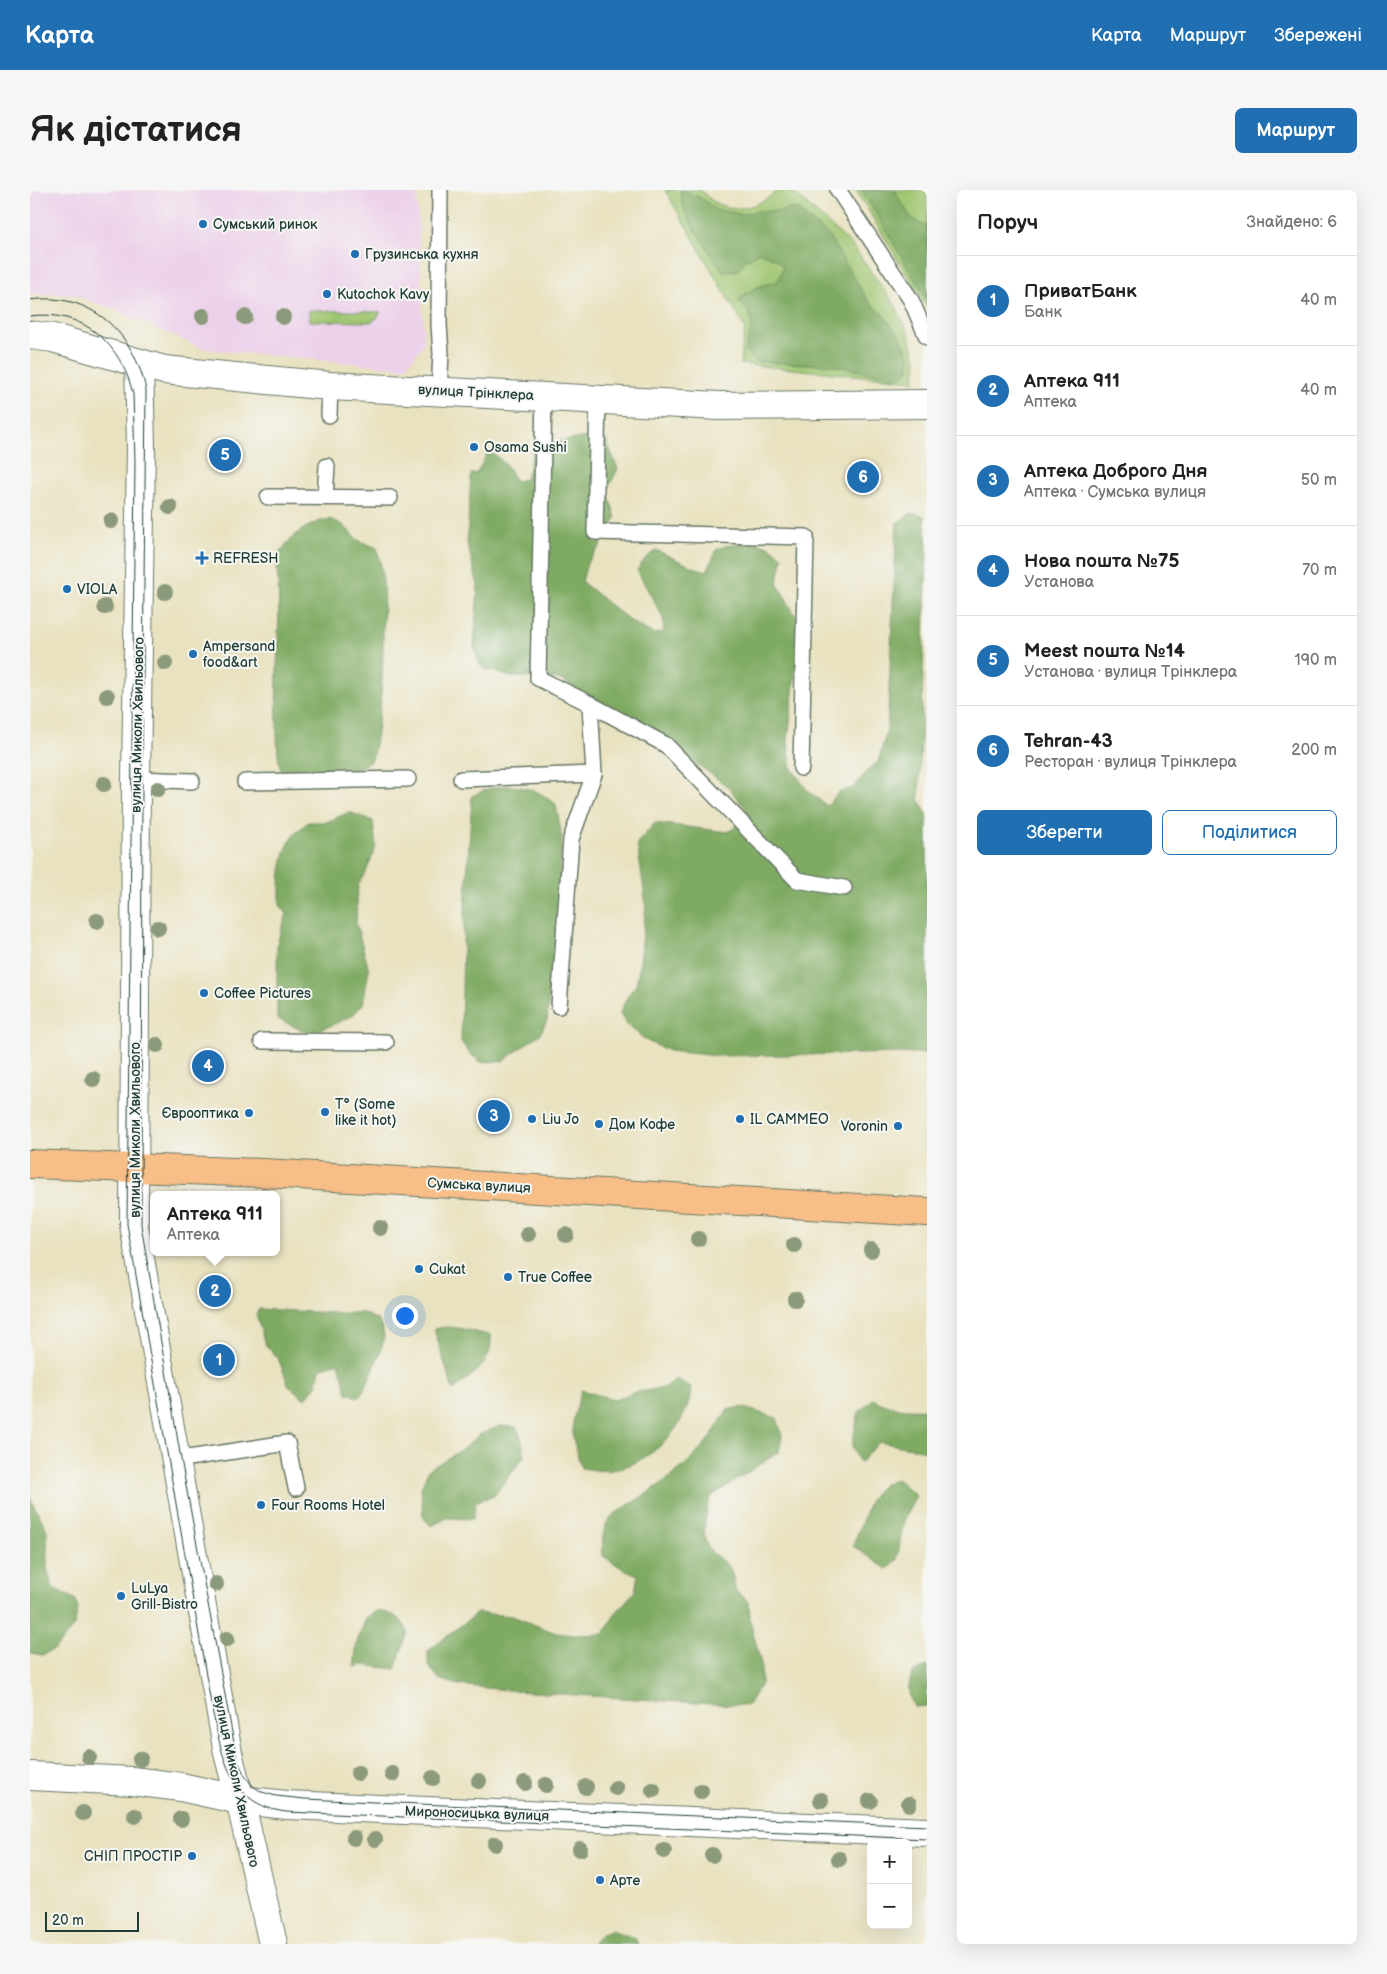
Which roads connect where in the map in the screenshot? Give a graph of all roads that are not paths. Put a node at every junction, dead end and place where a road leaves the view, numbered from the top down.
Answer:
1 (440, 190) edge
2 (838, 190) edge
3 (30, 335) edge
4 (927, 337) edge
5 (139, 363) junction
6 (330, 386) junction
7 (439, 390) junction
8 (544, 396) junction
9 (598, 399) junction
10 (927, 404) edge
11 (329, 415) dead end
12 (327, 466) dead end
13 (268, 497) dead end
14 (325, 497) junction
15 (390, 498) dead end
16 (590, 704) junction
17 (800, 768) dead end
18 (594, 774) junction
19 (136, 779) junction
20 (408, 779) dead end
21 (461, 779) dead end
22 (192, 781) dead end
23 (245, 782) dead end
24 (844, 888) dead end
25 (559, 1006) dead end
26 (262, 1041) dead end
27 (386, 1042) dead end
28 (30, 1164) edge
29 (134, 1168) junction
30 (927, 1212) edge
31 (175, 1460) junction
32 (296, 1488) dead end
33 (30, 1776) edge
34 (240, 1800) junction
35 (927, 1832) edge
36 (273, 1944) edge

1 - 7 lane
2 - 4 lane
3 - 5 street, вулиця Трінклера
5 - 6 street, вулиця Трінклера
5 - 19 street, вулиця Миколи Хвильового
6 - 7 street, вулиця Трінклера
6 - 11 lane
7 - 8 street, вулиця Трінклера
8 - 9 street, вулиця Трінклера
8 - 16 lane
9 - 10 street, вулиця Трінклера
9 - 17 lane
12 - 14 lane
13 - 14 lane
14 - 15 lane
16 - 18 lane
16 - 24 lane
18 - 21 lane
18 - 25 lane
19 - 22 lane
19 - 29 street, вулиця Миколи Хвильового
20 - 23 lane
26 - 27 lane
28 - 29 main road, Сумська вулиця
29 - 30 main road, Сумська вулиця
29 - 31 street, вулиця Миколи Хвильового
31 - 32 lane
31 - 34 street, вулиця Миколи Хвильового
33 - 34 street, Мироносицька вулиця
34 - 35 street, Мироносицька вулиця
34 - 36 street, вулиця Миколи Хвильового

